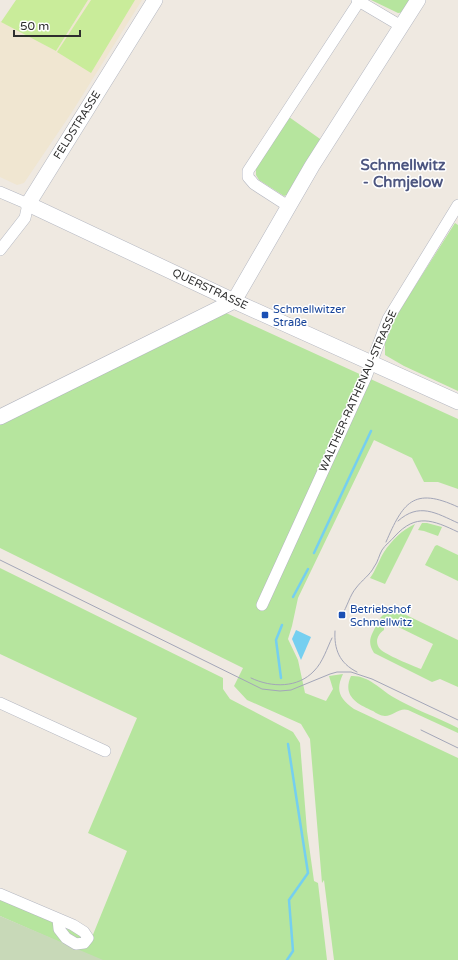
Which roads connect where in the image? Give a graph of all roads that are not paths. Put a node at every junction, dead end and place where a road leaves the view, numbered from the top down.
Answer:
1 (154, 0) edge
2 (359, 0) edge
3 (418, 0) edge
4 (401, 26) junction
5 (0, 192) edge
6 (28, 204) junction
7 (288, 206) junction
8 (458, 206) edge
9 (0, 250) edge
10 (234, 301) junction
11 (370, 363) junction
12 (458, 402) edge
13 (0, 417) edge
14 (262, 605) dead end
15 (0, 703) edge
16 (105, 751) dead end
17 (0, 894) edge
18 (58, 918) dead end

1 - 6 street, FELDSTRASSE
2 - 4 street
2 - 7 street
3 - 4 street
4 - 7 street
5 - 6 street
6 - 9 street, FELDSTRASSE
6 - 10 street, QUERSTRASSE
7 - 10 street
8 - 11 street, WALTHER-RATHENAU-STRASSE
10 - 11 street, QUERSTRASSE
10 - 13 street
11 - 12 street, QUERSTRASSE
11 - 14 street, WALTHER-RATHENAU-STRASSE
15 - 16 street
17 - 18 street

